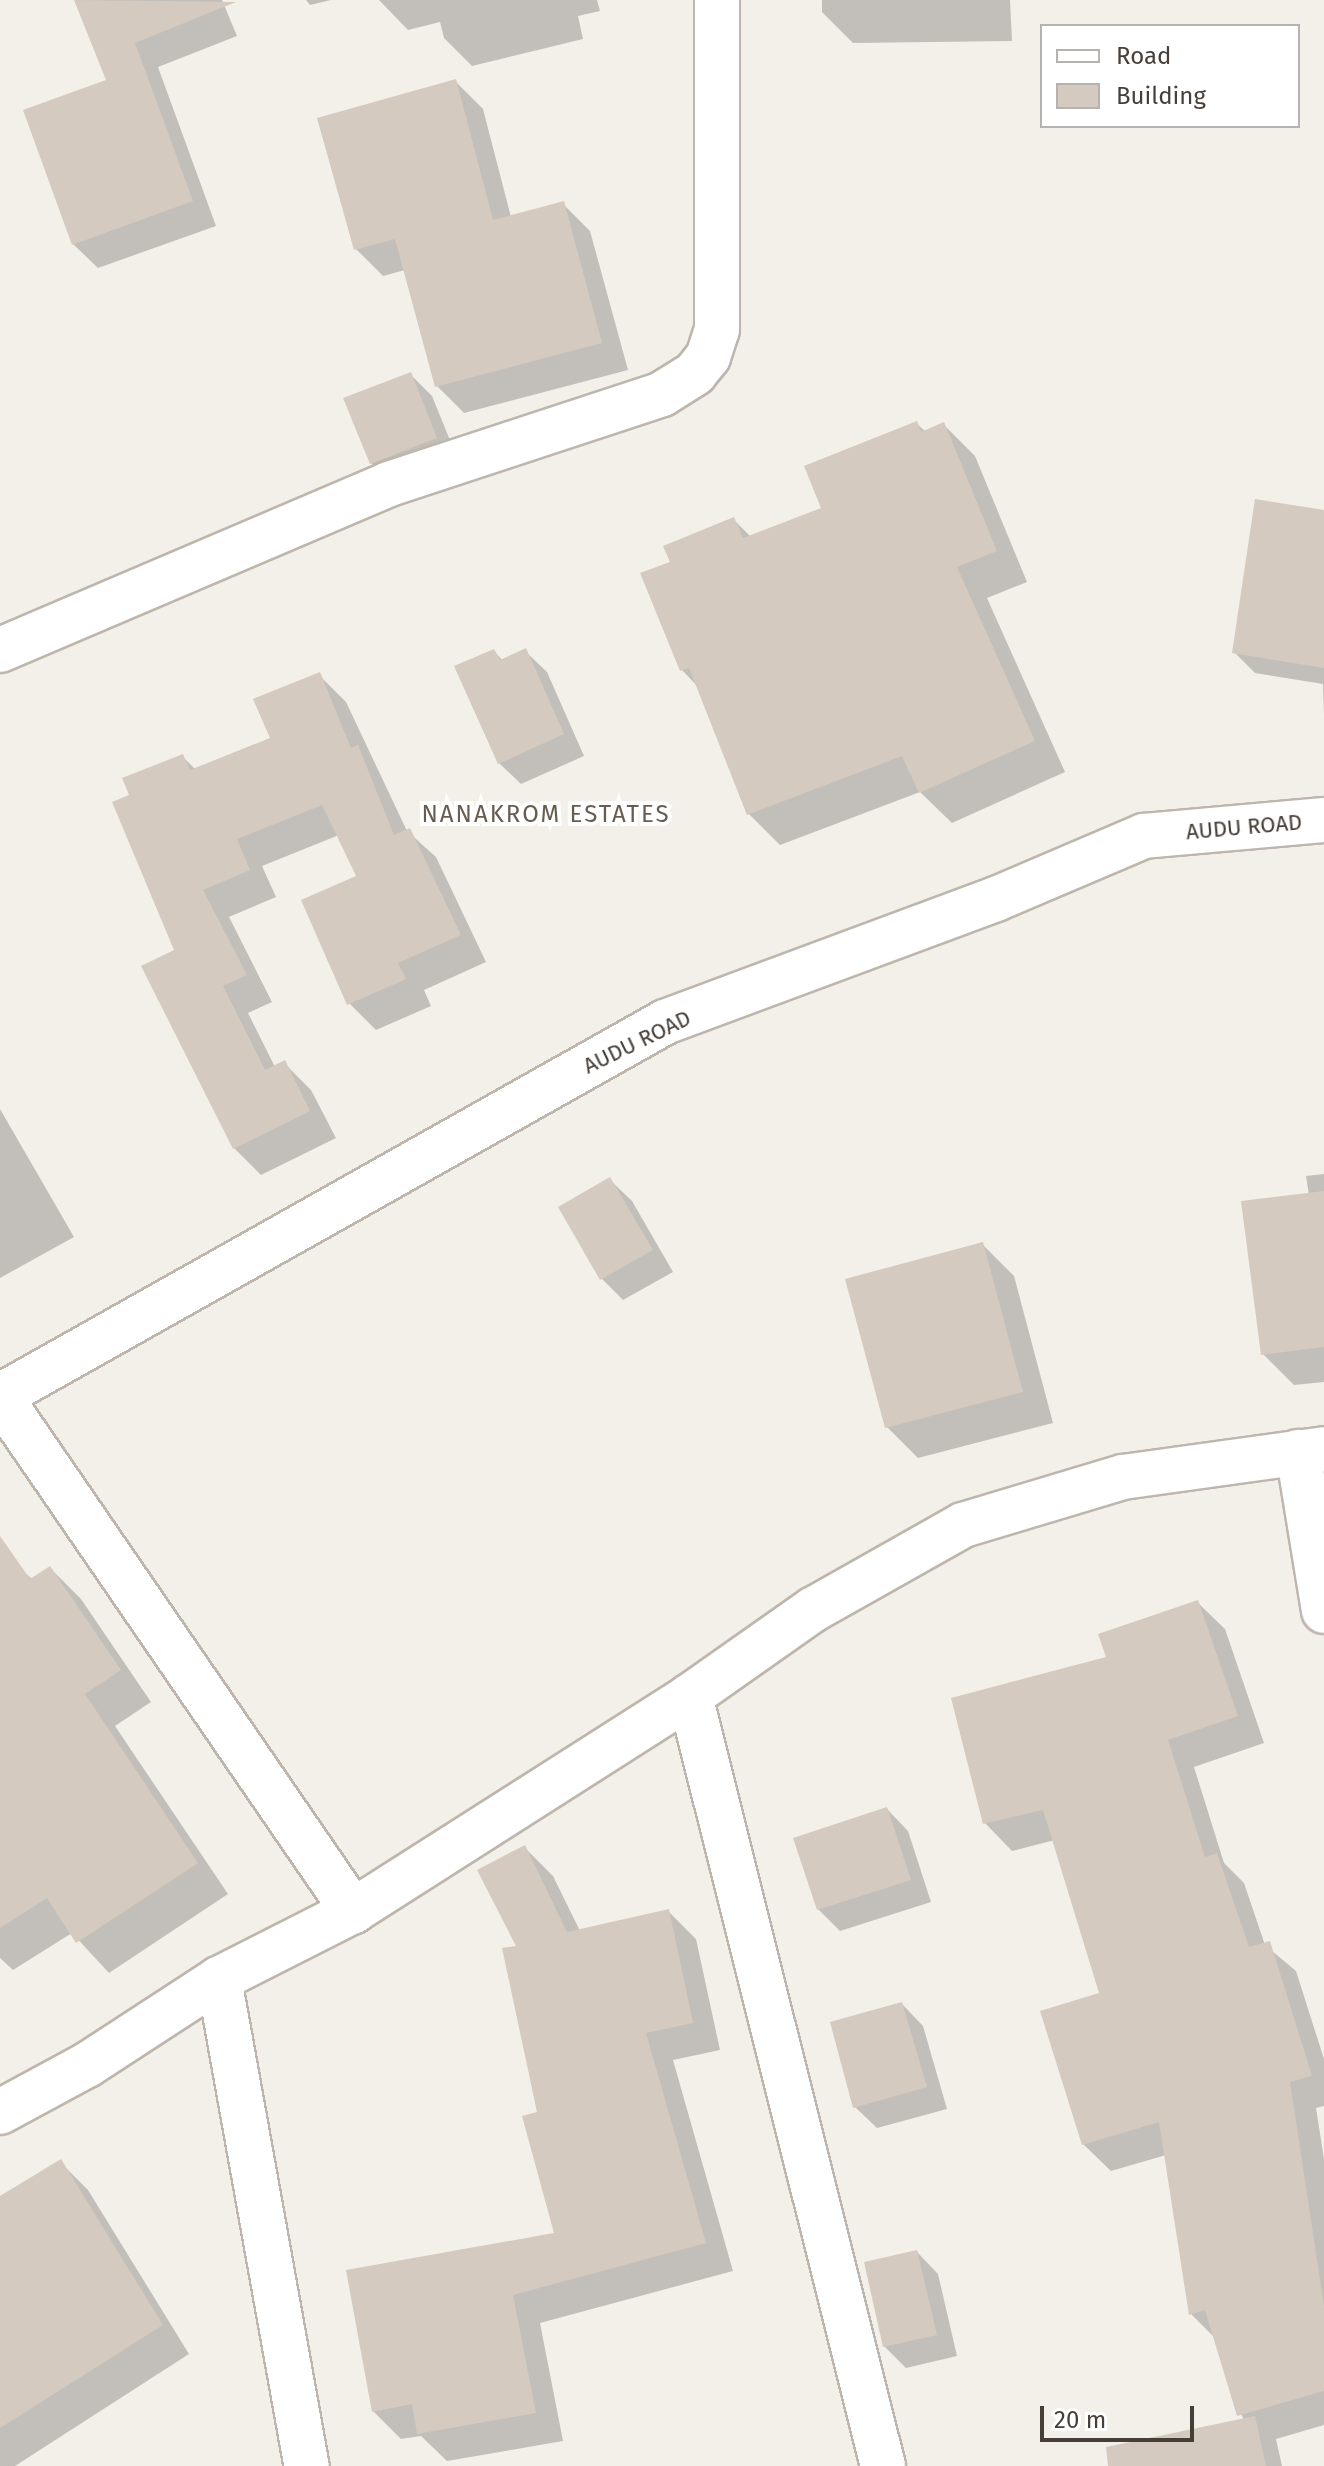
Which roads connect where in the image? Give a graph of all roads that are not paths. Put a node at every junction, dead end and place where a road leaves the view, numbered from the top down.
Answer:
1 (717, 0) edge
2 (0, 650) edge
3 (1324, 820) edge
4 (0, 1396) edge
5 (1311, 1450) edge
6 (1324, 1611) edge
7 (690, 1696) junction
8 (353, 1911) junction
9 (219, 1979) junction
10 (0, 2112) edge
11 (307, 2466) edge
12 (883, 2466) edge

1 - 2 street
3 - 4 street, AUDU ROAD
4 - 8 street
5 - 6 street
5 - 7 street
7 - 8 street
7 - 12 street
8 - 9 street
9 - 10 street
9 - 11 street

